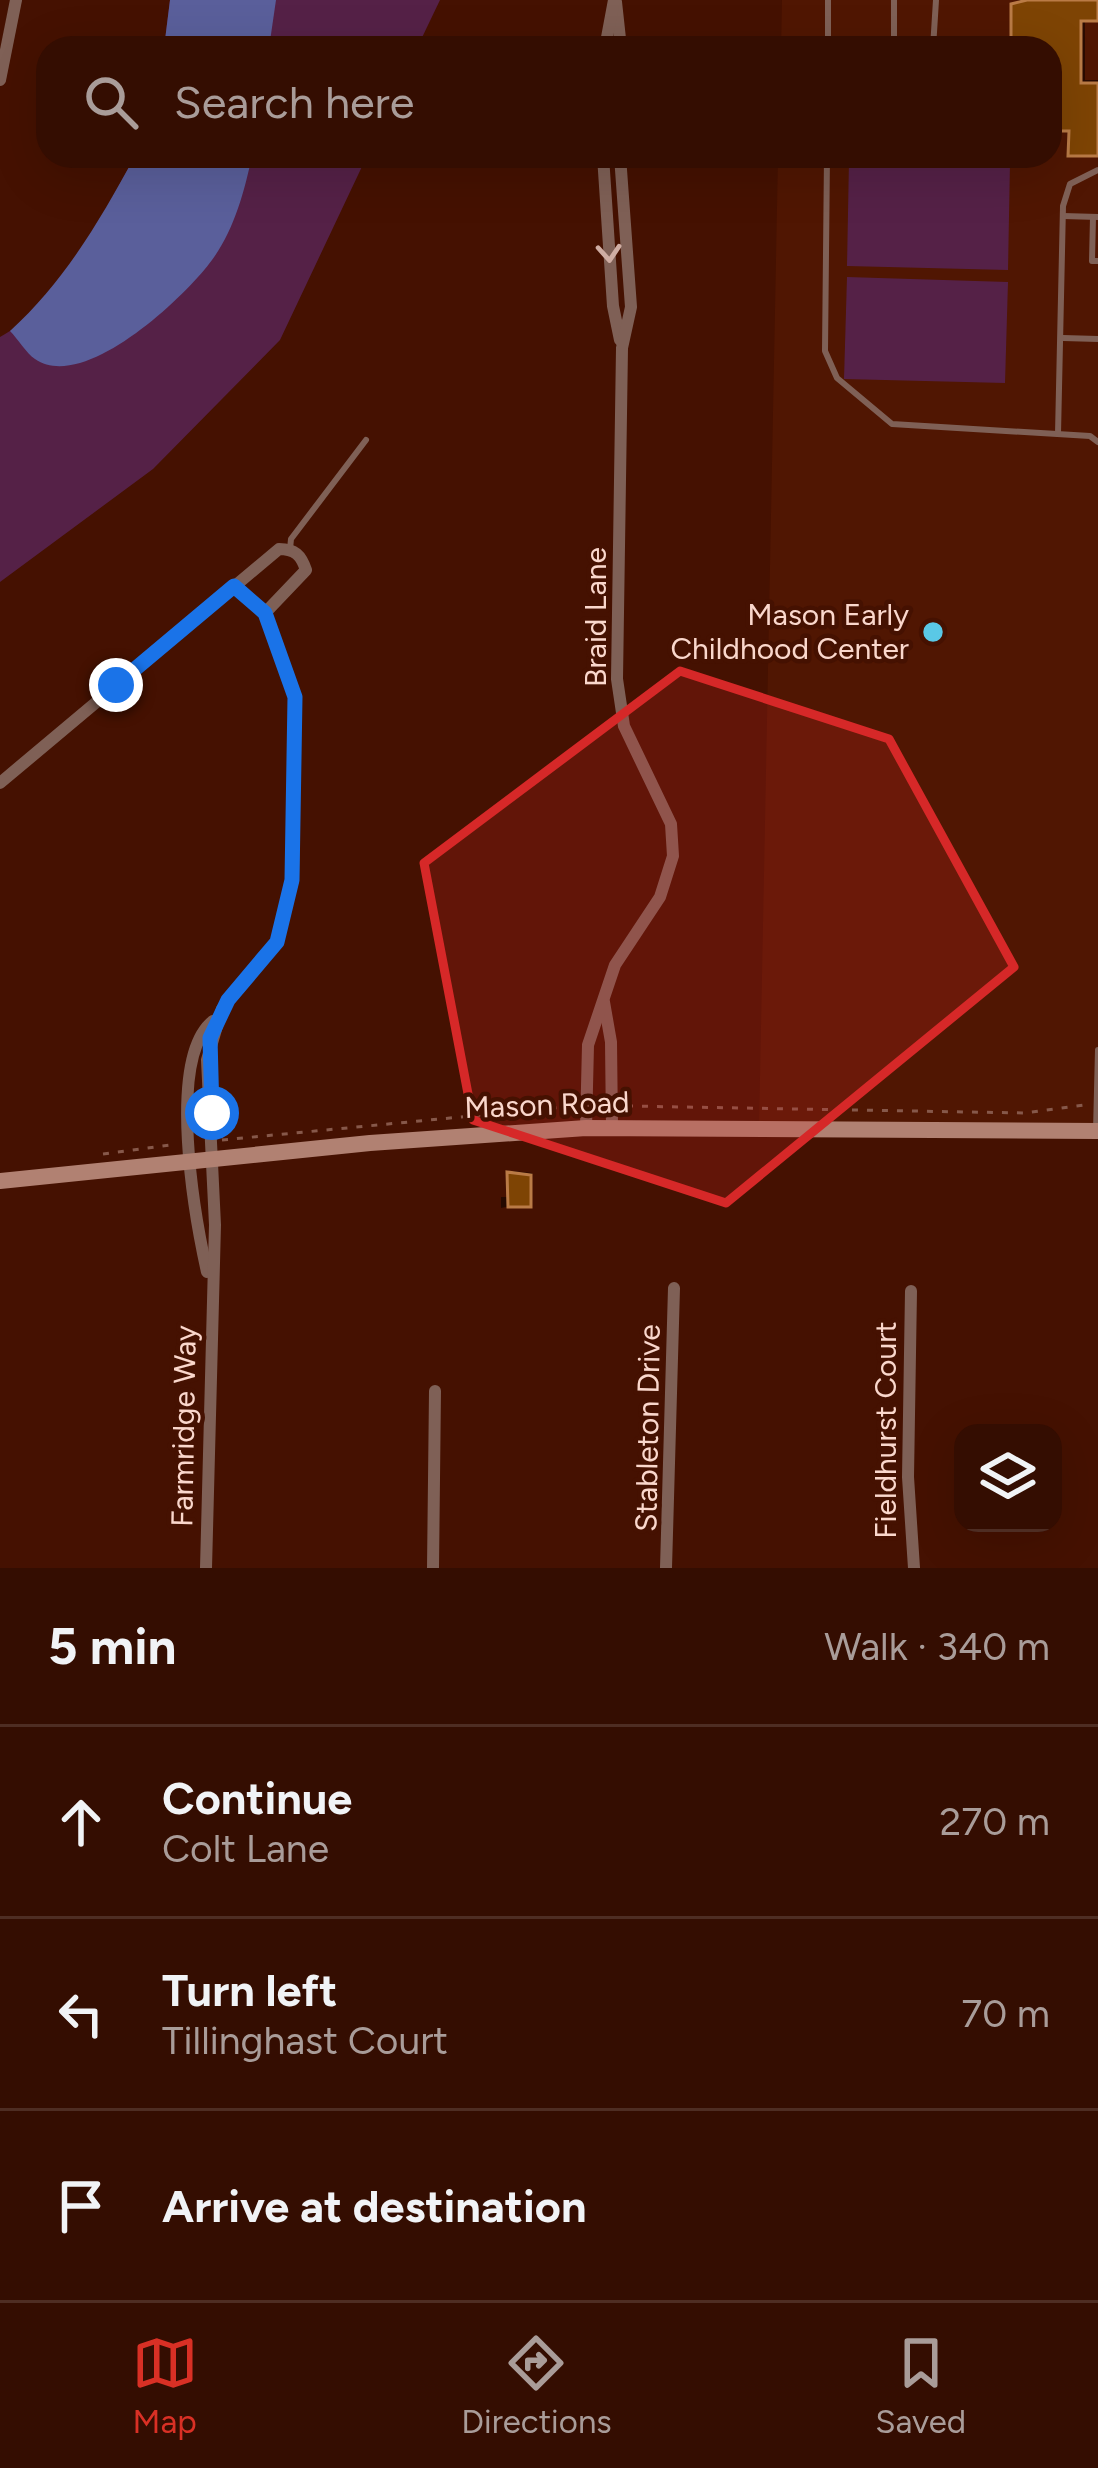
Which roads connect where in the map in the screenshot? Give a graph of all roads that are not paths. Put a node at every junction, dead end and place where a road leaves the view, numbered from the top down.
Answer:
1 (16, 0) edge
2 (615, 0) edge
3 (828, 0) edge
4 (894, 0) edge
5 (935, 0) edge
6 (608, 36) edge
7 (620, 36) edge
8 (828, 36) edge
9 (894, 36) edge
10 (934, 36) edge
11 (0, 80) edge
12 (604, 168) edge
13 (621, 168) edge
14 (827, 168) edge
15 (1098, 170) edge
16 (1064, 216) junction
17 (1095, 217) edge
18 (1098, 261) edge
19 (1064, 338) junction
20 (1098, 339) edge
21 (622, 348) junction
22 (1058, 434) junction
23 (366, 440) dead end
24 (1098, 442) edge
25 (290, 549) junction
26 (234, 586) junction
27 (265, 613) junction
28 (0, 783) edge
29 (604, 1000) junction
30 (217, 1018) junction
31 (1098, 1050) edge
32 (586, 1128) junction
33 (612, 1128) junction
34 (1097, 1131) edge
35 (214, 1158) junction
36 (191, 1161) junction
37 (0, 1181) edge
38 (210, 1285) junction
39 (674, 1288) dead end
40 (910, 1292) dead end
41 (435, 1391) dead end
42 (206, 1568) edge
43 (433, 1568) edge
44 (666, 1568) edge
45 (914, 1568) edge

1 - 11 street
2 - 6 street
2 - 7 street
3 - 8 lane
4 - 9 lane
5 - 10 lane
12 -> 21 street, Braid Lane
13 - 21 street, Braid Lane
14 - 22 lane
15 - 16 lane
16 - 17 lane
16 - 19 lane
17 - 18 lane
19 - 20 lane
19 - 22 lane
21 - 29 street, Braid Lane
22 - 24 lane
23 - 25 lane
25 - 26 street
25 - 27 street
26 - 27 street
26 - 28 street
27 - 30 street, Farmridge Way
29 - 32 street, Braid Lane
29 - 33 street
30 - 35 street, Farmridge Way
30 - 36 street, Farmridge Way
31 - 34 lane
32 - 33 main road, Mason Road
32 - 35 main road, Mason Road
33 - 34 main road, Mason Road
35 - 36 main road, Mason Road
35 - 38 street, Farmridge Way
36 - 37 main road, Mason Road
36 - 38 street, Farmridge Way
38 - 42 street, Farmridge Way
39 - 44 street, Stableton Drive
40 - 45 street, Fieldhurst Court
41 - 43 street

